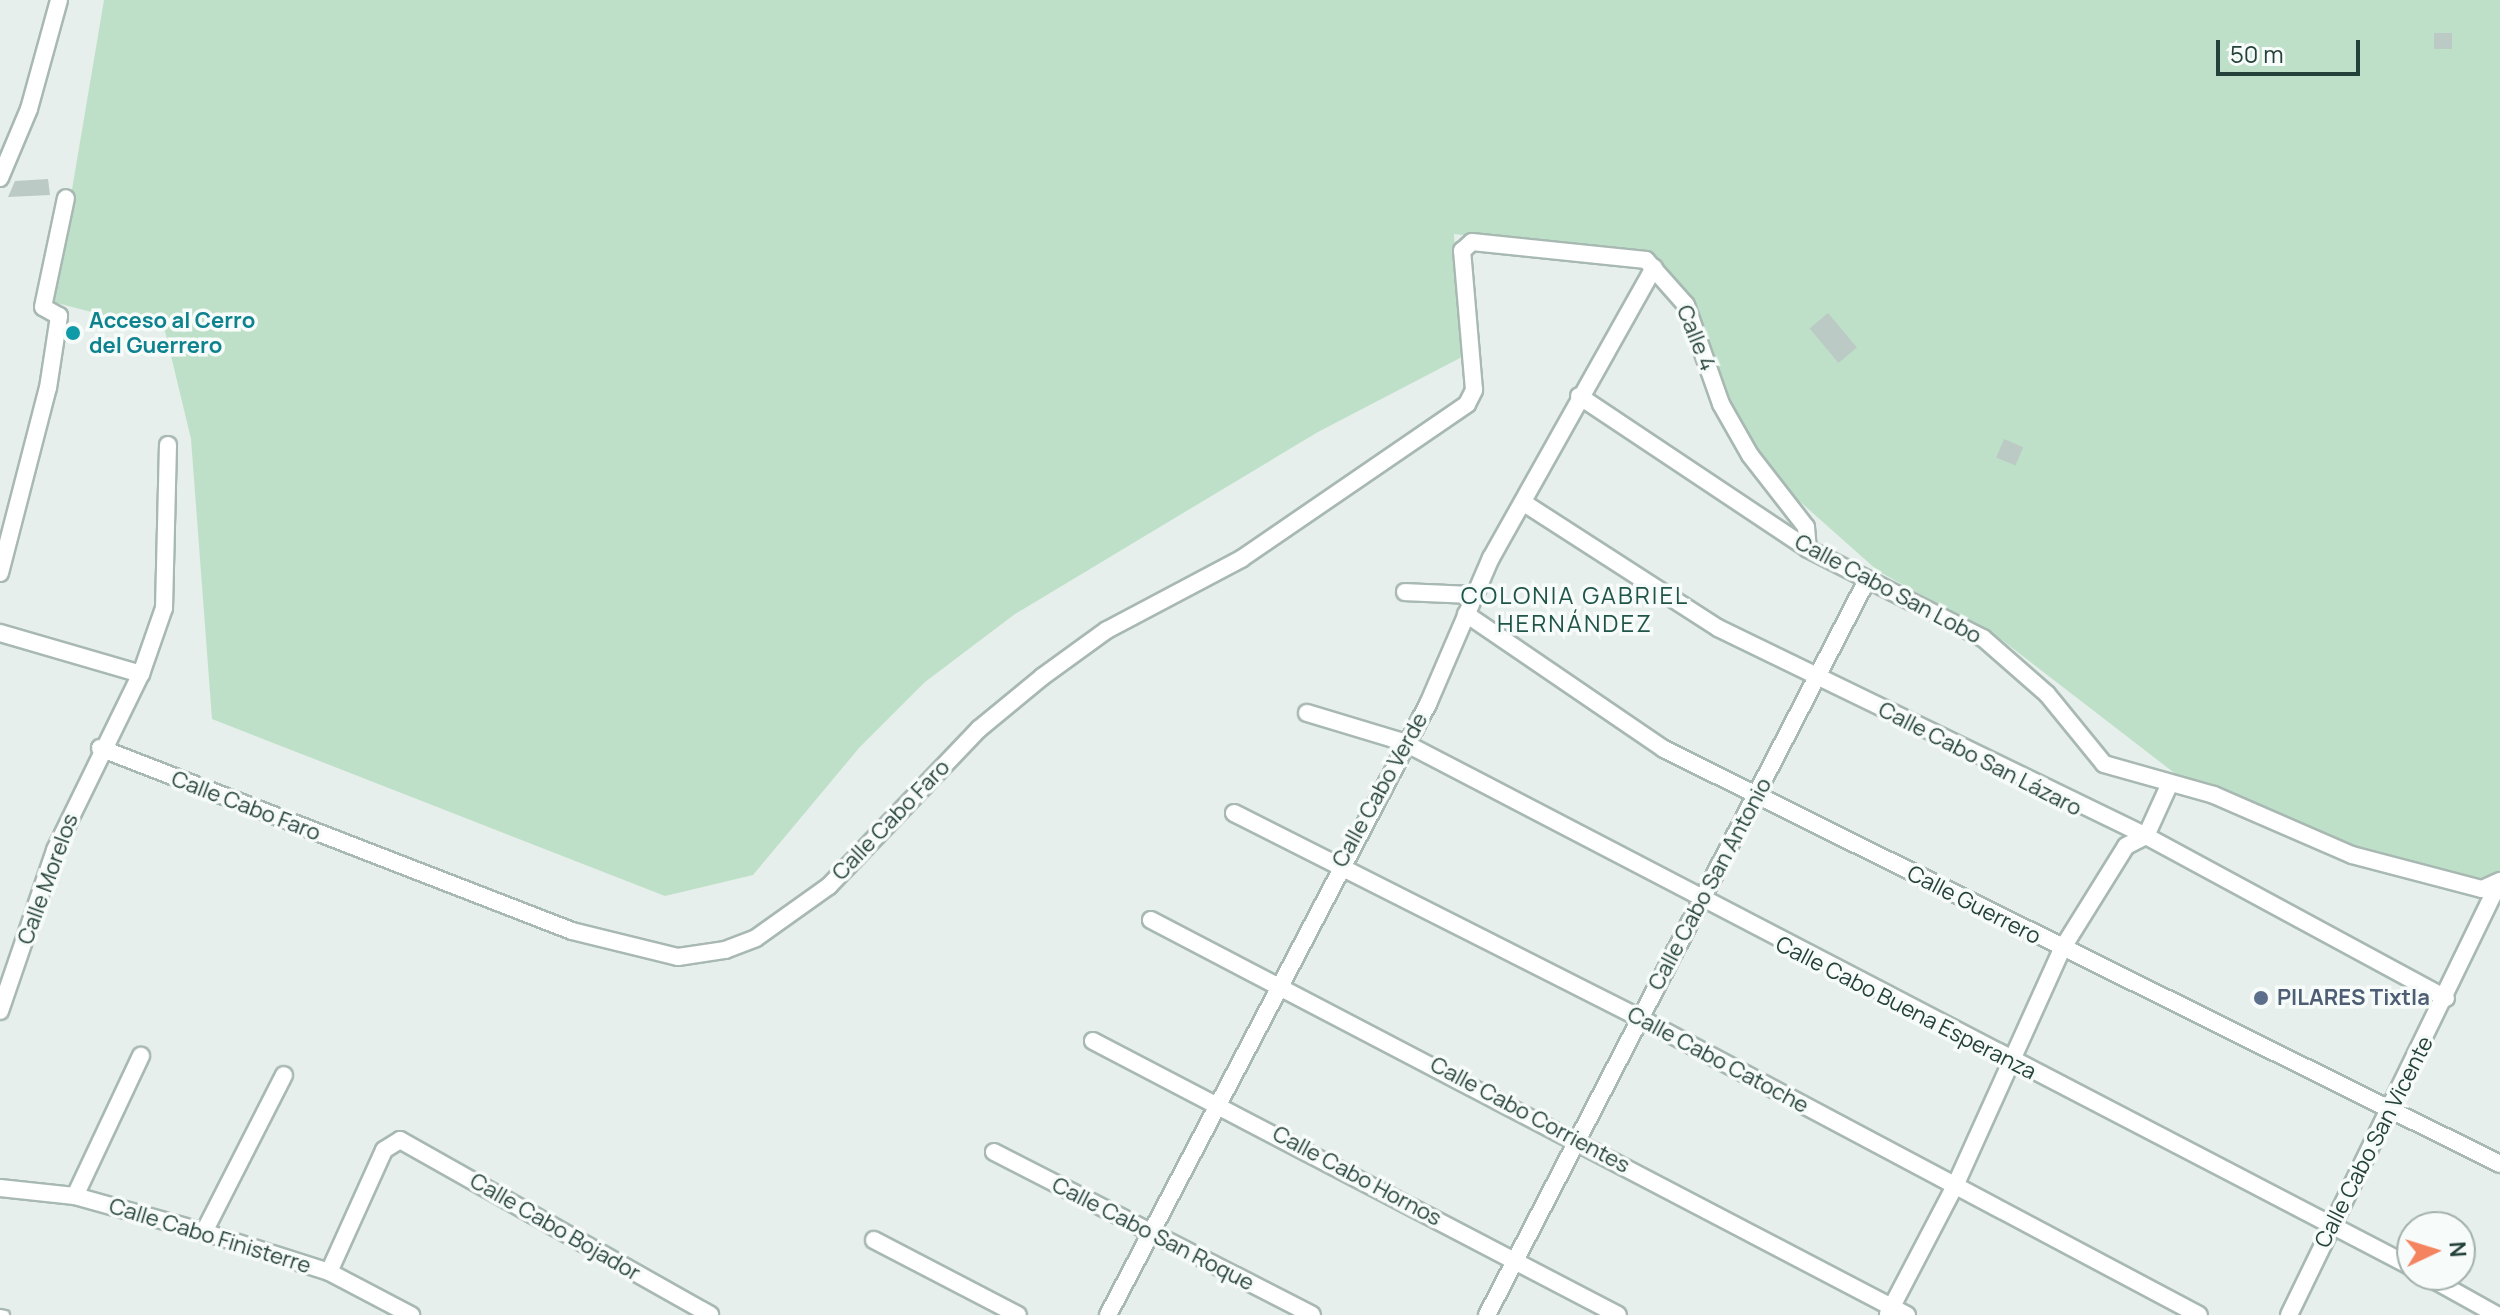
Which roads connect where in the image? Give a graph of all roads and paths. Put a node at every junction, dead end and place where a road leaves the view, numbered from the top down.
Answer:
1 (59, 0) edge
2 (0, 178) edge
3 (66, 198) dead end
4 (1464, 244) joint
5 (1654, 268) junction
6 (1579, 396) junction
7 (168, 445) dead end
8 (1524, 503) junction
9 (7, 524) edge
10 (1808, 542) junction
11 (0, 573) edge
12 (1867, 580) junction
13 (1405, 592) dead end
14 (1475, 595) junction
15 (1466, 614) junction
16 (0, 633) edge
17 (141, 674) junction
18 (1818, 679) junction
19 (1307, 713) dead end
20 (1403, 742) junction
21 (100, 748) junction
22 (2170, 783) junction
23 (1758, 797) junction
24 (1234, 813) dead end
25 (2146, 836) junction
26 (1338, 864) junction
27 (2500, 882) edge
28 (1703, 904) junction
29 (1151, 920) dead end
30 (2062, 949) junction
31 (1280, 982) junction
32 (2446, 998) junction
33 (0, 1011) edge
34 (1638, 1017) junction
35 (1093, 1041) dead end
36 (141, 1056) dead end
37 (2010, 1062) junction
38 (284, 1075) dead end
39 (1216, 1102) junction
40 (2390, 1111) junction
41 (1577, 1140) junction
42 (994, 1152) dead end
43 (2500, 1164) edge
44 (1955, 1186) junction
45 (0, 1188) edge
46 (75, 1196) junction
47 (2333, 1223) junction
48 (204, 1232) junction
49 (1150, 1233) junction
50 (874, 1240) dead end
51 (2396, 1258) edge
52 (1514, 1259) junction
53 (329, 1272) junction
54 (2454, 1291) edge
55 (1889, 1311) edge
56 (707, 1314) edge
57 (411, 1315) edge
58 (1018, 1315) edge
59 (1108, 1315) edge
60 (1312, 1315) edge
61 (1487, 1315) edge
62 (1618, 1315) edge
63 (1907, 1315) edge
64 (2199, 1315) edge
65 (2289, 1315) edge
66 (2497, 1315) edge

1 - 2 street
3 - 9 street
4 - 5 street, Calle 4
4 - 21 street, Calle Cabo Faro
5 - 6 street, Calle Cabo Verde
5 - 10 street, Calle 4
6 - 8 street, Calle Cabo Verde
6 - 10 street, Calle Cabo San Lobo
7 - 17 street, Calle Morelos
8 - 14 street, Calle Cabo Verde
8 - 18 street, Calle Cabo San Lázaro
9 - 11 street
10 - 12 street, Calle Cabo San Lobo
12 - 18 street, Calle Cabo San Antonio
12 - 22 street, Calle Cabo San Lobo
13 - 14 street
14 - 15 street, Calle Cabo Verde
15 - 20 street, Calle Cabo Verde
15 - 23 street, Calle Guerrero
16 - 17 street
17 - 21 street, Calle Morelos
18 - 23 street, Calle Cabo San Antonio
18 - 25 street, Calle Cabo San Lázaro
19 - 20 street, Calle Cabo Buena Esperanza
20 - 26 street, Calle Cabo Verde
20 - 28 street, Calle Cabo Buena Esperanza
21 - 33 street, Calle Morelos
22 - 25 street
22 - 27 street, Calle Cabo San Lobo
23 - 28 street, Calle Cabo San Antonio
23 - 30 street, Calle Guerrero
24 - 26 street, Calle Cabo Catoche
25 - 30 street
25 - 32 street, Calle Cabo San Lázaro
26 - 31 street, Calle Cabo Verde
26 - 34 street, Calle Cabo Catoche
27 - 32 street, Calle Cabo San Vicente
28 - 34 street, Calle Cabo San Antonio
28 - 37 street, Calle Cabo Buena Esperanza
29 - 31 street, Calle Cabo Corrientes
30 - 37 street
30 - 40 street, Calle Guerrero
31 - 39 street, Calle Cabo Verde
31 - 41 street, Calle Cabo Corrientes
32 - 40 street, Calle Cabo San Vicente
34 - 41 street, Calle Cabo San Antonio
34 - 44 street, Calle Cabo Catoche
35 - 39 street, Calle Cabo Hornos
36 - 46 street
37 - 44 street
37 - 47 street, Calle Cabo Buena Esperanza
38 - 48 street
39 - 49 street, Calle Cabo Verde
39 - 52 street, Calle Cabo Hornos
40 - 43 street, Calle Guerrero
40 - 47 street, Calle Cabo San Vicente
41 - 52 street, Calle Cabo San Antonio
41 - 55 street, Calle Cabo Corrientes
42 - 49 street, Calle Cabo San Roque
44 - 55 street
44 - 64 street, Calle Cabo Catoche
45 - 46 street, Calle Cabo Finisterre
46 - 48 street, Calle Cabo Finisterre
47 - 51 street, Calle Cabo Buena Esperanza
47 - 65 street, Calle Cabo San Vicente
48 - 53 street, Calle Cabo Finisterre
49 - 59 street, Calle Cabo Verde
49 - 60 street, Calle Cabo San Roque
50 - 58 street
52 - 61 street, Calle Cabo San Antonio
52 - 62 street, Calle Cabo Hornos
53 - 56 street, Calle Cabo Bojador
53 - 57 street, Calle Cabo Finisterre
54 - 66 street
55 - 63 street, Calle Cabo Corrientes

